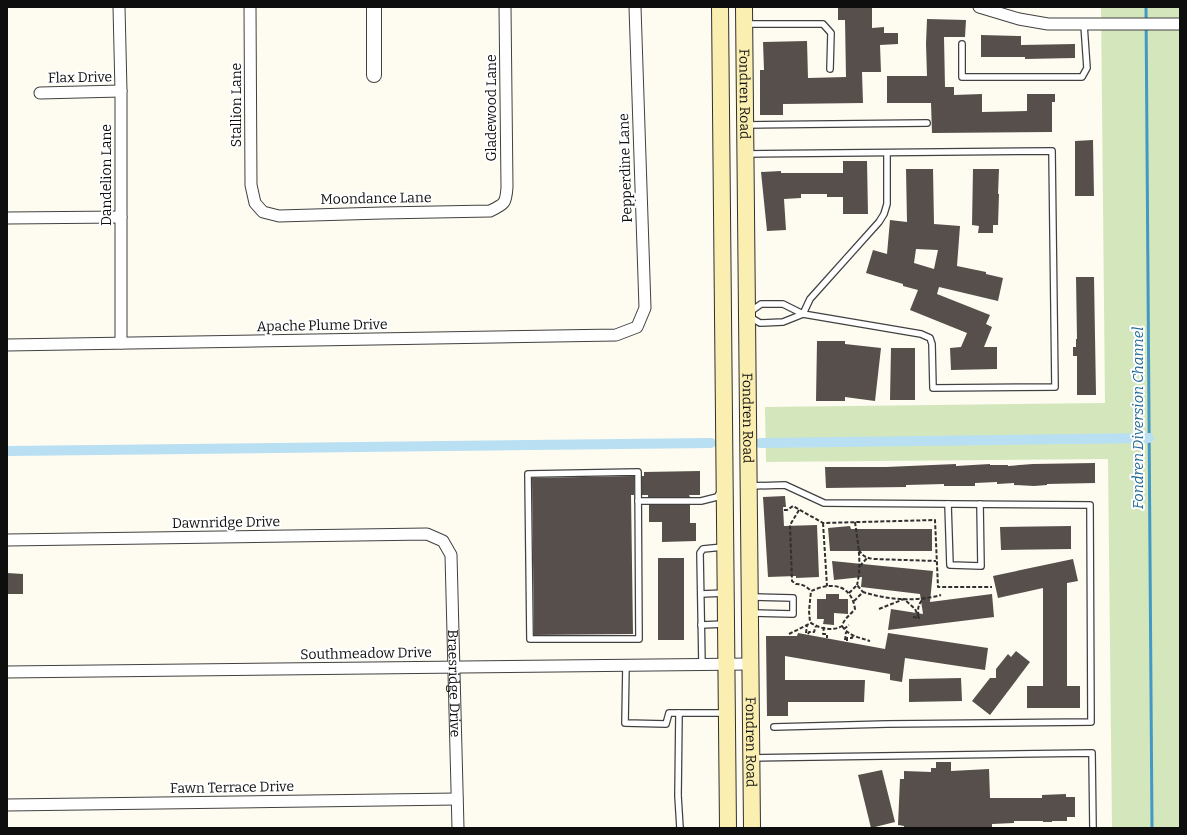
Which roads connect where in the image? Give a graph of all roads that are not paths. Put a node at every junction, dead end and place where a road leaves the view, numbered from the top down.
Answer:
1 (119, 7) edge
2 (250, 7) edge
3 (374, 7) edge
4 (505, 7) edge
5 (635, 7) edge
6 (720, 7) edge
7 (744, 7) edge
8 (979, 7) edge
9 (744, 24) junction
10 (1177, 24) edge
11 (1084, 25) junction
12 (962, 44) dead end
13 (830, 70) dead end
14 (374, 75) dead end
15 (121, 91) junction
16 (40, 93) dead end
17 (928, 123) dead end
18 (745, 140) junction
19 (721, 141) junction
20 (887, 153) junction
21 (254, 203) joint
22 (501, 206) joint
23 (121, 217) junction
24 (7, 218) edge
25 (803, 314) junction
26 (723, 315) junction
27 (746, 315) junction
28 (636, 327) joint
29 (121, 343) junction
30 (7, 344) edge
31 (748, 486) junction
32 (725, 487) junction
33 (638, 502) junction
34 (948, 504) junction
35 (980, 504) junction
36 (7, 540) edge
37 (443, 541) joint
38 (725, 547) junction
39 (726, 593) junction
40 (701, 594) junction
41 (750, 597) junction
42 (750, 613) junction
43 (726, 624) junction
44 (701, 625) junction
45 (702, 664) junction
46 (726, 664) junction
47 (750, 664) junction
48 (626, 665) junction
49 (454, 666) junction
50 (7, 672) edge
51 (679, 713) junction
52 (727, 714) junction
53 (774, 727) dead end
54 (751, 758) junction
55 (457, 798) junction
56 (7, 805) edge
57 (458, 828) edge
58 (680, 828) edge
59 (728, 828) edge
60 (752, 828) edge
61 (1093, 828) edge

1 - 15 street, Dandelion Lane
2 - 21 street, Stallion Lane
3 - 14 street
4 - 22 street, Gladewood Lane
5 - 28 street, Pepperdine Lane
6 - 19 main road, Fondren Road
7 - 9 main road, Fondren Road
8 - 11 street
9 - 13 lane
9 - 18 main road, Fondren Road
10 - 11 street
11 - 12 lane
15 - 16 street, Flax Drive
15 - 23 street, Dandelion Lane
17 - 18 lane
18 - 19 main road
18 - 20 lane
18 - 27 main road, Fondren Road
19 - 26 main road, Fondren Road
20 - 25 lane
20 - 25 lane
21 - 22 street, Moondance Lane
23 - 24 street
23 - 29 street, Dandelion Lane
25 - 27 lane
25 - 27 lane
26 - 27 main road
26 - 32 main road, Fondren Road
27 - 31 main road, Fondren Road
28 - 29 street, Apache Plume Drive
29 - 30 street, Apache Plume Drive
31 - 32 main road
31 - 34 lane
31 - 41 main road, Fondren Road
32 - 33 lane
32 - 38 main road, Fondren Road
33 - 33 lane
34 - 35 lane
34 - 35 lane
35 - 53 lane
36 - 37 street, Dawnridge Drive
37 - 49 street, Braesridge Drive
38 - 39 main road, Fondren Road
38 - 40 lane
39 - 40 lane
39 - 43 main road, Fondren Road
40 - 44 lane
41 - 42 main road, Fondren Road
41 - 42 lane
42 - 47 main road, Fondren Road
43 - 44 lane
43 - 46 main road, Fondren Road
44 - 45 lane
45 - 46 street, Southmeadow Drive
45 - 48 street, Southmeadow Drive
46 - 47 street, Southmeadow Drive
46 - 52 main road, Fondren Road
47 - 54 main road, Fondren Road
48 - 49 street, Southmeadow Drive
48 - 51 lane
49 - 50 street, Southmeadow Drive
49 - 55 street, Braesridge Drive
51 - 52 lane
51 - 58 lane
52 - 59 main road, Fondren Road
54 - 60 main road, Fondren Road
54 - 61 lane
55 - 56 street, Fawn Terrace Drive
55 - 57 street, Braesridge Drive

